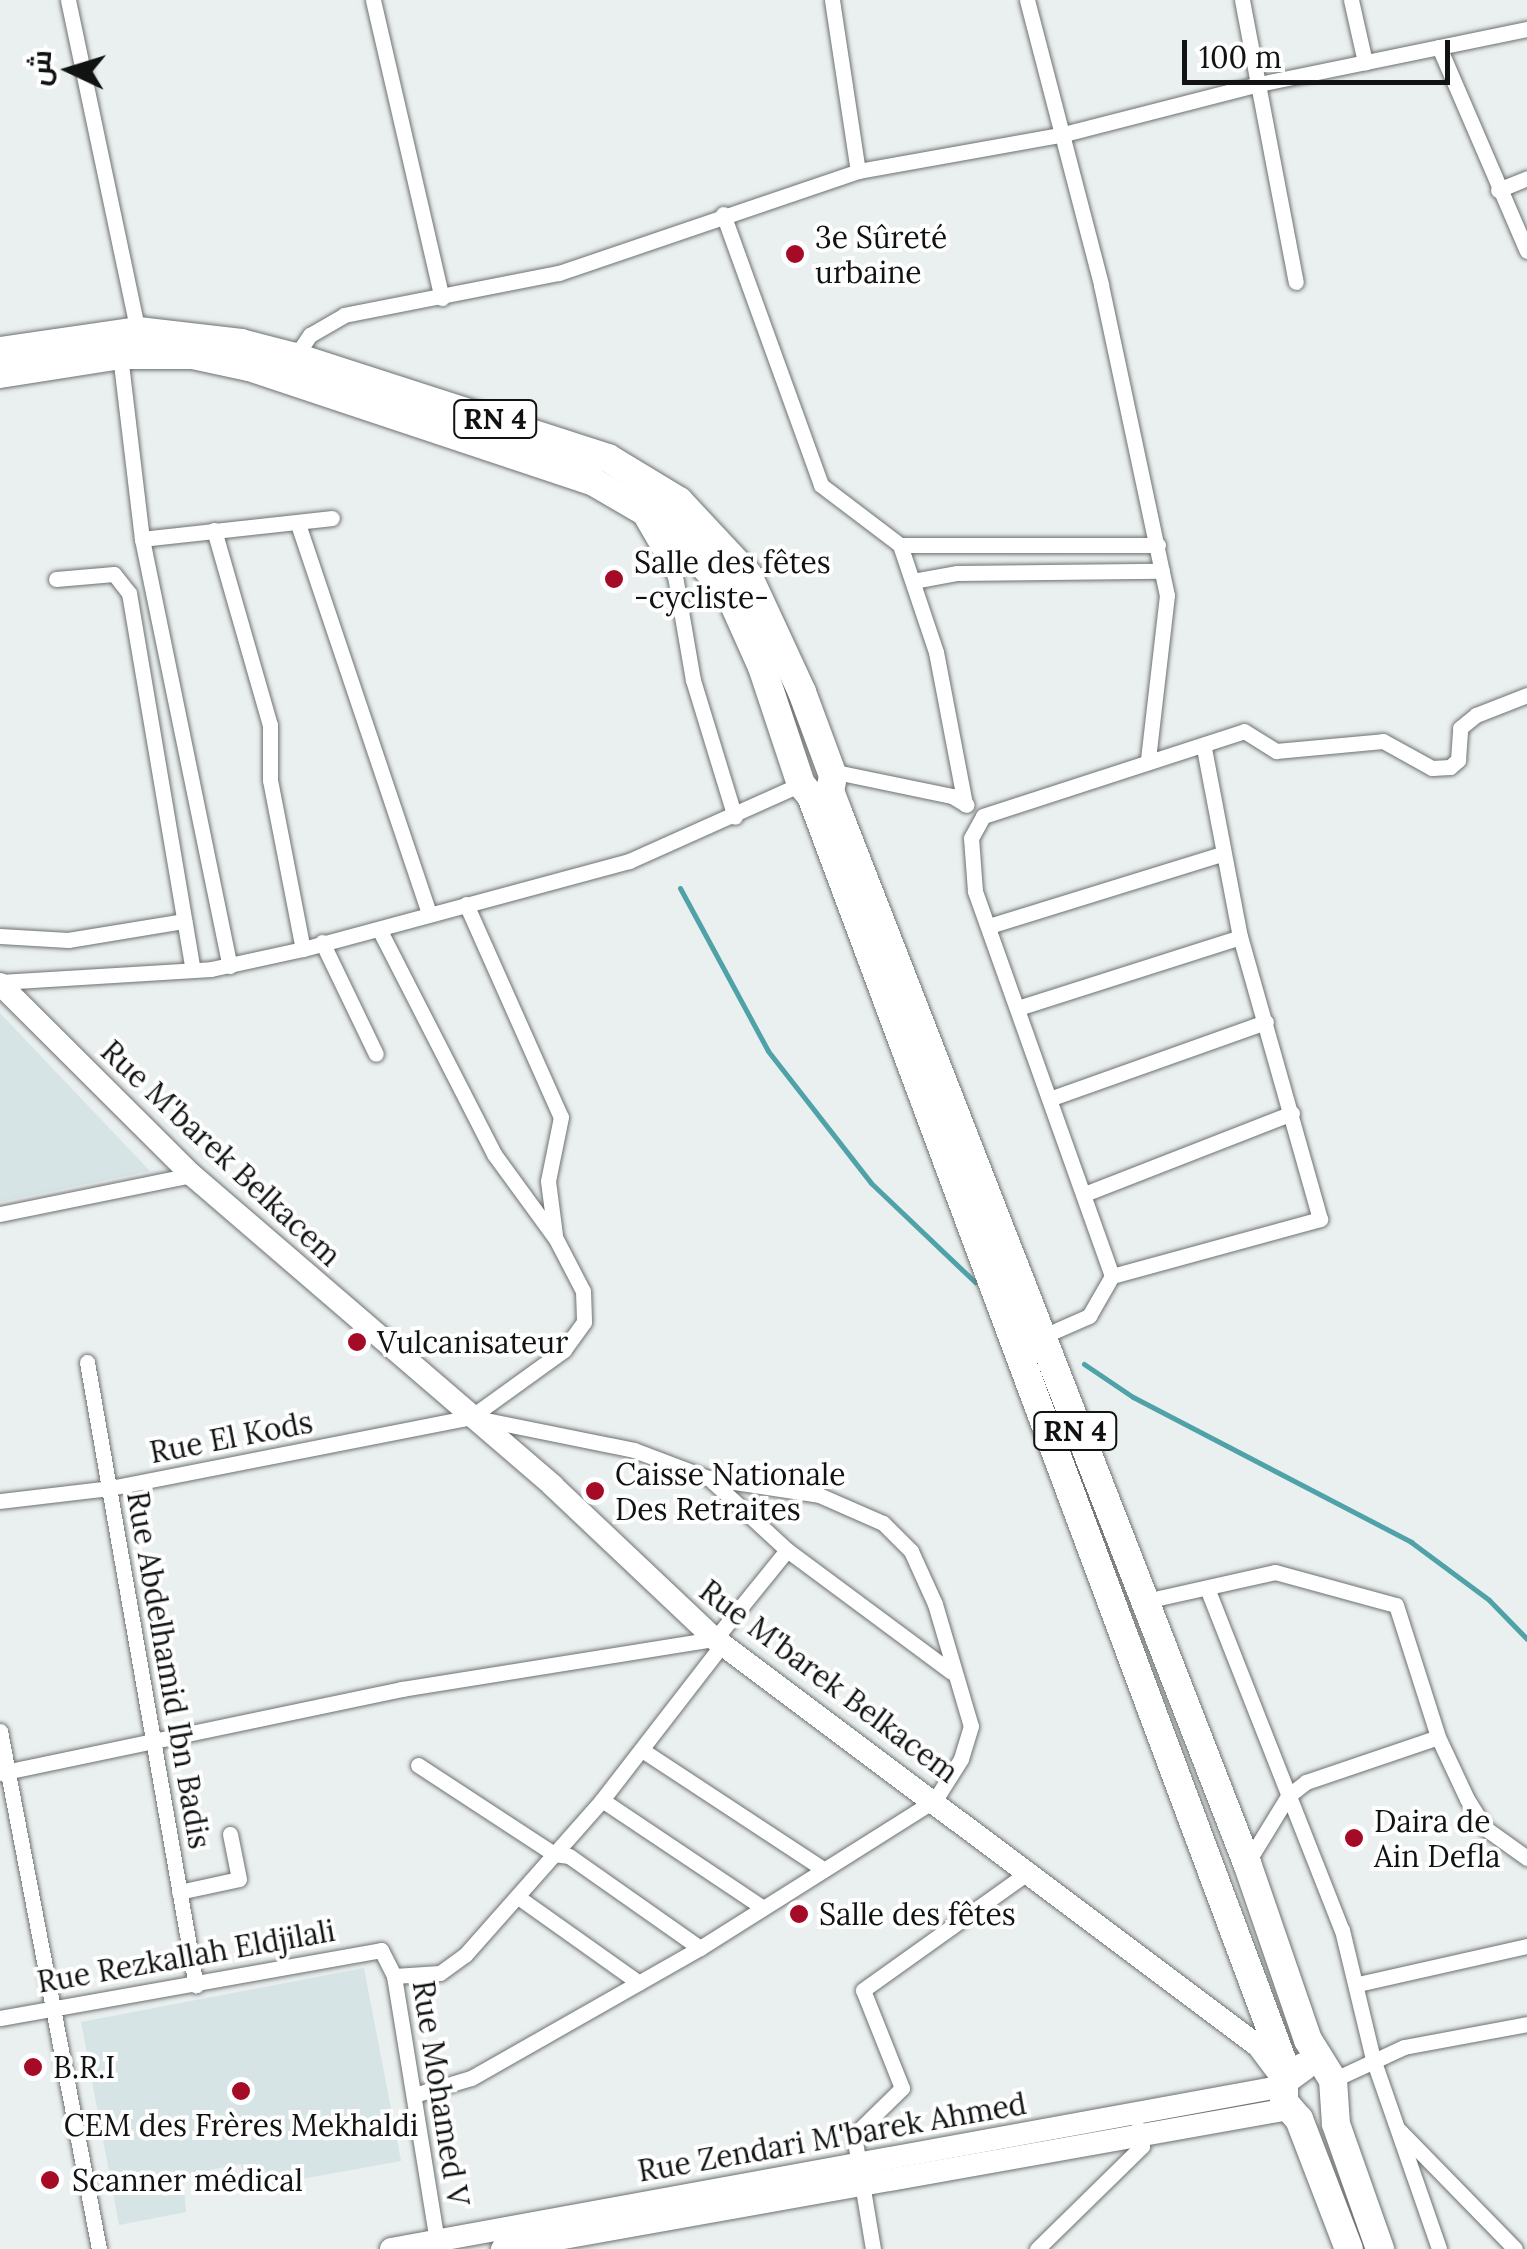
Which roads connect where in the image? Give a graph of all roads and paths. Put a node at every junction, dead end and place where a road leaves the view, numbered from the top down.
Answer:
1 (68, 0) edge
2 (374, 0) edge
3 (832, 0) edge
4 (1027, 0) edge
5 (1242, 0) edge
6 (1351, 0) edge
7 (1527, 28) edge
8 (1439, 46) junction
9 (1365, 62) junction
10 (1259, 84) junction
11 (1060, 135) junction
12 (858, 171) junction
13 (1527, 178) edge
14 (1498, 190) junction
15 (723, 214) junction
16 (1527, 251) edge
17 (1296, 282) dead end
18 (442, 298) junction
19 (138, 331) junction
20 (0, 352) edge
21 (120, 355) junction
22 (294, 357) junction
23 (0, 374) edge
24 (632, 502) junction
25 (332, 518) dead end
26 (298, 524) junction
27 (214, 530) junction
28 (142, 539) junction
29 (900, 545) junction
30 (1158, 545) junction
31 (1162, 570) junction
32 (56, 580) dead end
33 (912, 582) junction
34 (1527, 694) edge
35 (1204, 749) junction
36 (1148, 760) junction
37 (816, 780) junction
38 (965, 804) junction
39 (983, 816) junction
40 (735, 817) junction
41 (1221, 854) junction
42 (466, 904) junction
43 (429, 914) junction
44 (184, 921) junction
45 (990, 926) junction
46 (379, 929) junction
47 (0, 936) edge
48 (1240, 937) junction
49 (322, 942) junction
50 (302, 948) junction
51 (230, 966) junction
52 (193, 970) junction
53 (0, 983) edge
54 (1020, 1007) junction
55 (1266, 1022) junction
56 (376, 1054) dead end
57 (1052, 1098) junction
58 (1292, 1114) junction
59 (192, 1176) junction
60 (1087, 1192) junction
61 (0, 1214) edge
62 (556, 1239) junction
63 (1112, 1276) junction
64 (1039, 1338) junction
65 (88, 1362) dead end
66 (471, 1417) junction
67 (708, 1478) junction
68 (110, 1488) junction
69 (0, 1501) edge
70 (787, 1550) junction
71 (1207, 1588) junction
72 (1141, 1602) junction
73 (719, 1640) junction
74 (952, 1672) junction
75 (0, 1731) edge
76 (1438, 1737) junction
77 (153, 1745) junction
78 (642, 1750) junction
79 (418, 1764) dead end
80 (4, 1773) edge
81 (1288, 1796) junction
82 (602, 1800) junction
83 (935, 1800) junction
84 (230, 1834) dead end
85 (554, 1854) junction
86 (1527, 1858) edge
87 (1247, 1864) junction
88 (820, 1868) junction
89 (1030, 1871) junction
90 (179, 1892) junction
91 (518, 1898) junction
92 (760, 1906) junction
93 (1527, 1946) edge
94 (700, 1948) junction
95 (381, 1950) joint
96 (394, 1976) junction
97 (639, 1983) junction
98 (1358, 1984) junction
99 (196, 1986) junction
100 (51, 2008) junction
101 (0, 2018) edge
102 (1527, 2024) edge
103 (1372, 2059) junction
104 (1330, 2085) junction
105 (414, 2094) junction
106 (1289, 2094) junction
107 (1137, 2124) junction
108 (1395, 2126) junction
109 (858, 2172) junction
110 (438, 2245) edge
111 (99, 2249) edge
112 (392, 2249) edge
113 (502, 2249) edge
114 (874, 2249) edge
115 (1036, 2249) edge
116 (1349, 2249) edge
117 (1380, 2249) edge
118 (1438, 2249) edge
119 (1514, 2249) edge

1 - 19 street
2 - 18 street
3 - 12 street
4 - 11 street
5 - 10 street
6 - 9 street
7 - 8 street
8 - 9 street
8 - 14 street
9 - 10 street
10 - 11 street
10 - 17 street
11 - 12 street
11 - 30 street
12 - 15 street
13 - 14 street
14 - 16 street
15 - 18 street
15 - 29 street
18 - 22 street
19 - 20 highway, RN 4
19 - 22 highway, RN 4
21 - 23 highway, RN 4
21 - 24 highway, RN 4
21 - 28 street
22 - 37 highway, RN 4
24 - 37 highway, RN 4
24 - 40 street
25 - 26 street
26 - 27 street
26 - 43 street
27 - 28 street
27 - 50 street
28 - 51 street
29 - 30 street
29 - 33 street
30 - 31 street
31 - 33 street
31 - 36 street
32 - 44 street
33 - 38 street
34 - 35 street
35 - 36 street
35 - 41 street
36 - 39 street
37 - 38 street
37 - 40 street
37 - 64 highway, RN 4
37 - 106 highway, RN 4
38 - 39 street
39 - 45 street
40 - 42 street
41 - 45 street
41 - 48 street
42 - 43 street
42 - 62 street
43 - 46 street
44 - 47 street
44 - 52 street
45 - 54 street
46 - 49 street
46 - 62 street
48 - 54 street
48 - 55 street
49 - 50 street
49 - 56 street
50 - 51 street
51 - 52 street
52 - 53 street
53 - 59 street, Rue M'barek Belkacem
54 - 57 street
55 - 57 street
55 - 58 street
57 - 60 street
58 - 60 street
58 - 63 street
59 - 61 street
59 - 66 street, Rue M'barek Belkacem
60 - 63 street
62 - 66 street
63 - 64 street
64 - 72 highway, RN 4
65 - 68 street, Rue Abdelhamid Ibn Badis
66 - 67 street
66 - 68 street, Rue El Kods
66 - 73 street, Rue M'barek Belkacem
67 - 70 street
67 - 74 street
68 - 69 street, Rue El Kods
68 - 77 street, Rue Abdelhamid Ibn Badis
70 - 73 street
70 - 74 street
71 - 72 street
71 - 76 street
71 - 81 street
72 - 87 highway, RN 4
73 - 77 street
73 - 78 street
73 - 83 street, Rue M'barek Belkacem
74 - 83 street
75 - 80 street
76 - 81 street
76 - 86 street
77 - 80 street
77 - 90 street, Rue Abdelhamid Ibn Badis
78 - 82 street
78 - 88 street
79 - 85 street
80 - 100 street
81 - 87 street
81 - 98 street
82 - 85 street
82 - 92 street
83 - 88 street
83 - 89 street, Rue M'barek Belkacem
84 - 90 street
85 - 91 street
85 - 94 street
87 - 104 highway, RN 4
88 - 92 street
89 - 106 street, Rue M'barek Belkacem
89 - 109 street
90 - 99 street, Rue Abdelhamid Ibn Badis
91 - 96 street
91 - 97 street
92 - 94 street
93 - 98 street
94 - 97 street
95 - 96 street, Rue Mohamed V
95 - 99 street, Rue Rezkallah Eldjilali
96 - 105 street, Rue Mohamed V
97 - 105 street
98 - 103 street
99 - 100 street, Rue Rezkallah Eldjilali
100 - 101 street, Rue Rezkallah Eldjilali
100 - 111 street
102 - 103 street
103 - 104 street
103 - 108 street
104 - 106 highway
104 - 106 highway
104 - 117 highway, RN 4
105 - 110 street, Rue Mohamed V
106 - 107 street
106 - 116 highway, RN 4
107 - 109 street
107 - 115 street
108 - 118 street
108 - 119 street
109 - 110 street, Rue Zendari M'barek Ahmed
109 - 113 street
109 - 114 street
110 - 112 street, Rue Zendari M'barek Ahmed

